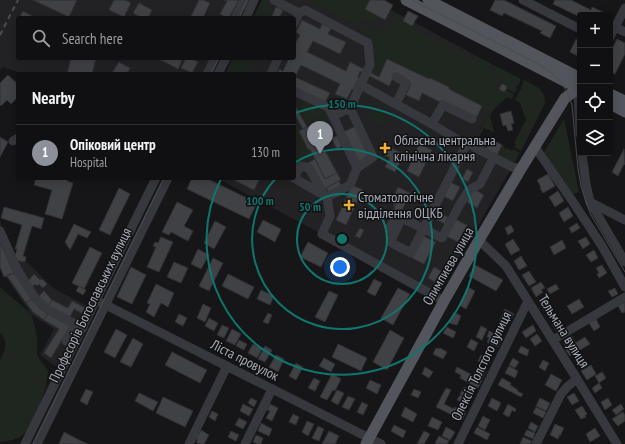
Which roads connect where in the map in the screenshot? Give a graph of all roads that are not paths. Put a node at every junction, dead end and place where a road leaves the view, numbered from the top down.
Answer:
1 (244, 0) edge
2 (254, 0) edge
3 (274, 0) edge
4 (406, 0) edge
5 (428, 0) edge
6 (523, 0) edge
7 (625, 8) edge
8 (299, 13) junction
9 (236, 16) edge
10 (247, 16) edge
11 (296, 20) edge
12 (577, 27) edge
13 (615, 27) junction
14 (613, 31) edge
15 (625, 32) edge
16 (214, 60) edge
17 (225, 60) edge
18 (277, 60) edge
19 (208, 72) edge
20 (219, 72) edge
21 (272, 72) edge
22 (550, 74) junction
23 (396, 78) dead end
24 (362, 85) junction
25 (577, 88) edge
26 (577, 88) edge
27 (577, 90) edge
28 (296, 91) edge
29 (613, 95) edge
30 (625, 101) edge
31 (396, 104) junction
32 (561, 105) junction
33 (613, 106) edge
34 (350, 108) junction
35 (625, 112) edge
36 (333, 116) junction
37 (472, 119) dead end
38 (432, 124) junction
39 (466, 145) junction
40 (535, 147) junction
41 (582, 156) edge
42 (494, 157) junction
43 (358, 168) junction
44 (521, 169) junction
45 (155, 180) edge
46 (167, 180) edge
47 (590, 202) junction
48 (625, 220) edge
49 (393, 222) dead end
50 (423, 229) junction
51 (0, 231) edge
52 (395, 232) junction
53 (611, 239) junction
54 (479, 240) junction
55 (602, 246) junction
56 (625, 262) edge
57 (625, 286) edge
58 (625, 297) edge
59 (96, 300) junction
60 (444, 301) junction
61 (528, 301) junction
62 (106, 305) junction
63 (79, 326) junction
64 (553, 340) junction
65 (66, 342) dead end
66 (227, 366) junction
67 (577, 379) junction
68 (272, 389) junction
69 (367, 441) edge
70 (25, 444) edge
71 (36, 444) edge
72 (189, 444) edge
73 (245, 444) edge
74 (381, 444) edge
75 (458, 444) edge
76 (536, 444) edge
77 (617, 444) edge

1 - 9 street
2 - 10 street
3 - 8 street
4 - 22 main road
5 - 26 main road
6 - 12 street
7 - 13 street
8 - 11 street
8 - 24 street
13 - 14 street
13 - 15 street
16 - 19 street
17 - 20 street
18 - 21 street
22 - 25 main road
22 - 32 main road
23 - 31 street
24 - 31 street
24 - 34 street
27 - 32 main road
28 - 36 street
29 - 30 main road
31 - 38 street
32 - 40 main road, Олимпиева улица
33 - 35 main road
34 - 36 street
34 - 43 street
36 - 43 street
37 - 38 street
38 - 39 street
39 - 42 street
39 - 50 street
40 - 44 main road, Олимпиева улица
40 - 55 street
41 - 47 street
42 - 44 street
42 - 50 street
43 - 60 street
44 - 54 main road, Олимпиева улица
45 - 59 street, Професорів Богославських вулиця
46 - 62 street, Професорів Богославських вулиця
47 - 48 street
47 - 53 street
49 - 52 street
50 - 52 street
50 - 52 street
51 - 63 street
53 - 55 street
53 - 56 street
54 - 60 main road, Олимпиева улица
54 - 61 street, Тельмана вулиця
55 - 57 street
58 - 64 street
59 - 62 street, Ліста провулок
59 - 63 street, Професорів Богославських вулиця
60 - 69 main road, Олимпиева улица
61 - 64 street, Тельмана вулиця
61 - 75 street, Олексія Толстого вулиця
62 - 66 street, Ліста провулок
62 - 71 street, Професорів Богославських вулиця
63 - 65 street
63 - 70 street, Професорів Богославських вулиця
64 - 67 street, Тельмана вулиця
66 - 68 street, Ліста провулок
66 - 72 street
67 - 76 street
67 - 77 street, Тельмана вулиця
68 - 69 street, Ліста провулок
68 - 73 street
69 - 74 street, Ліста провулок

